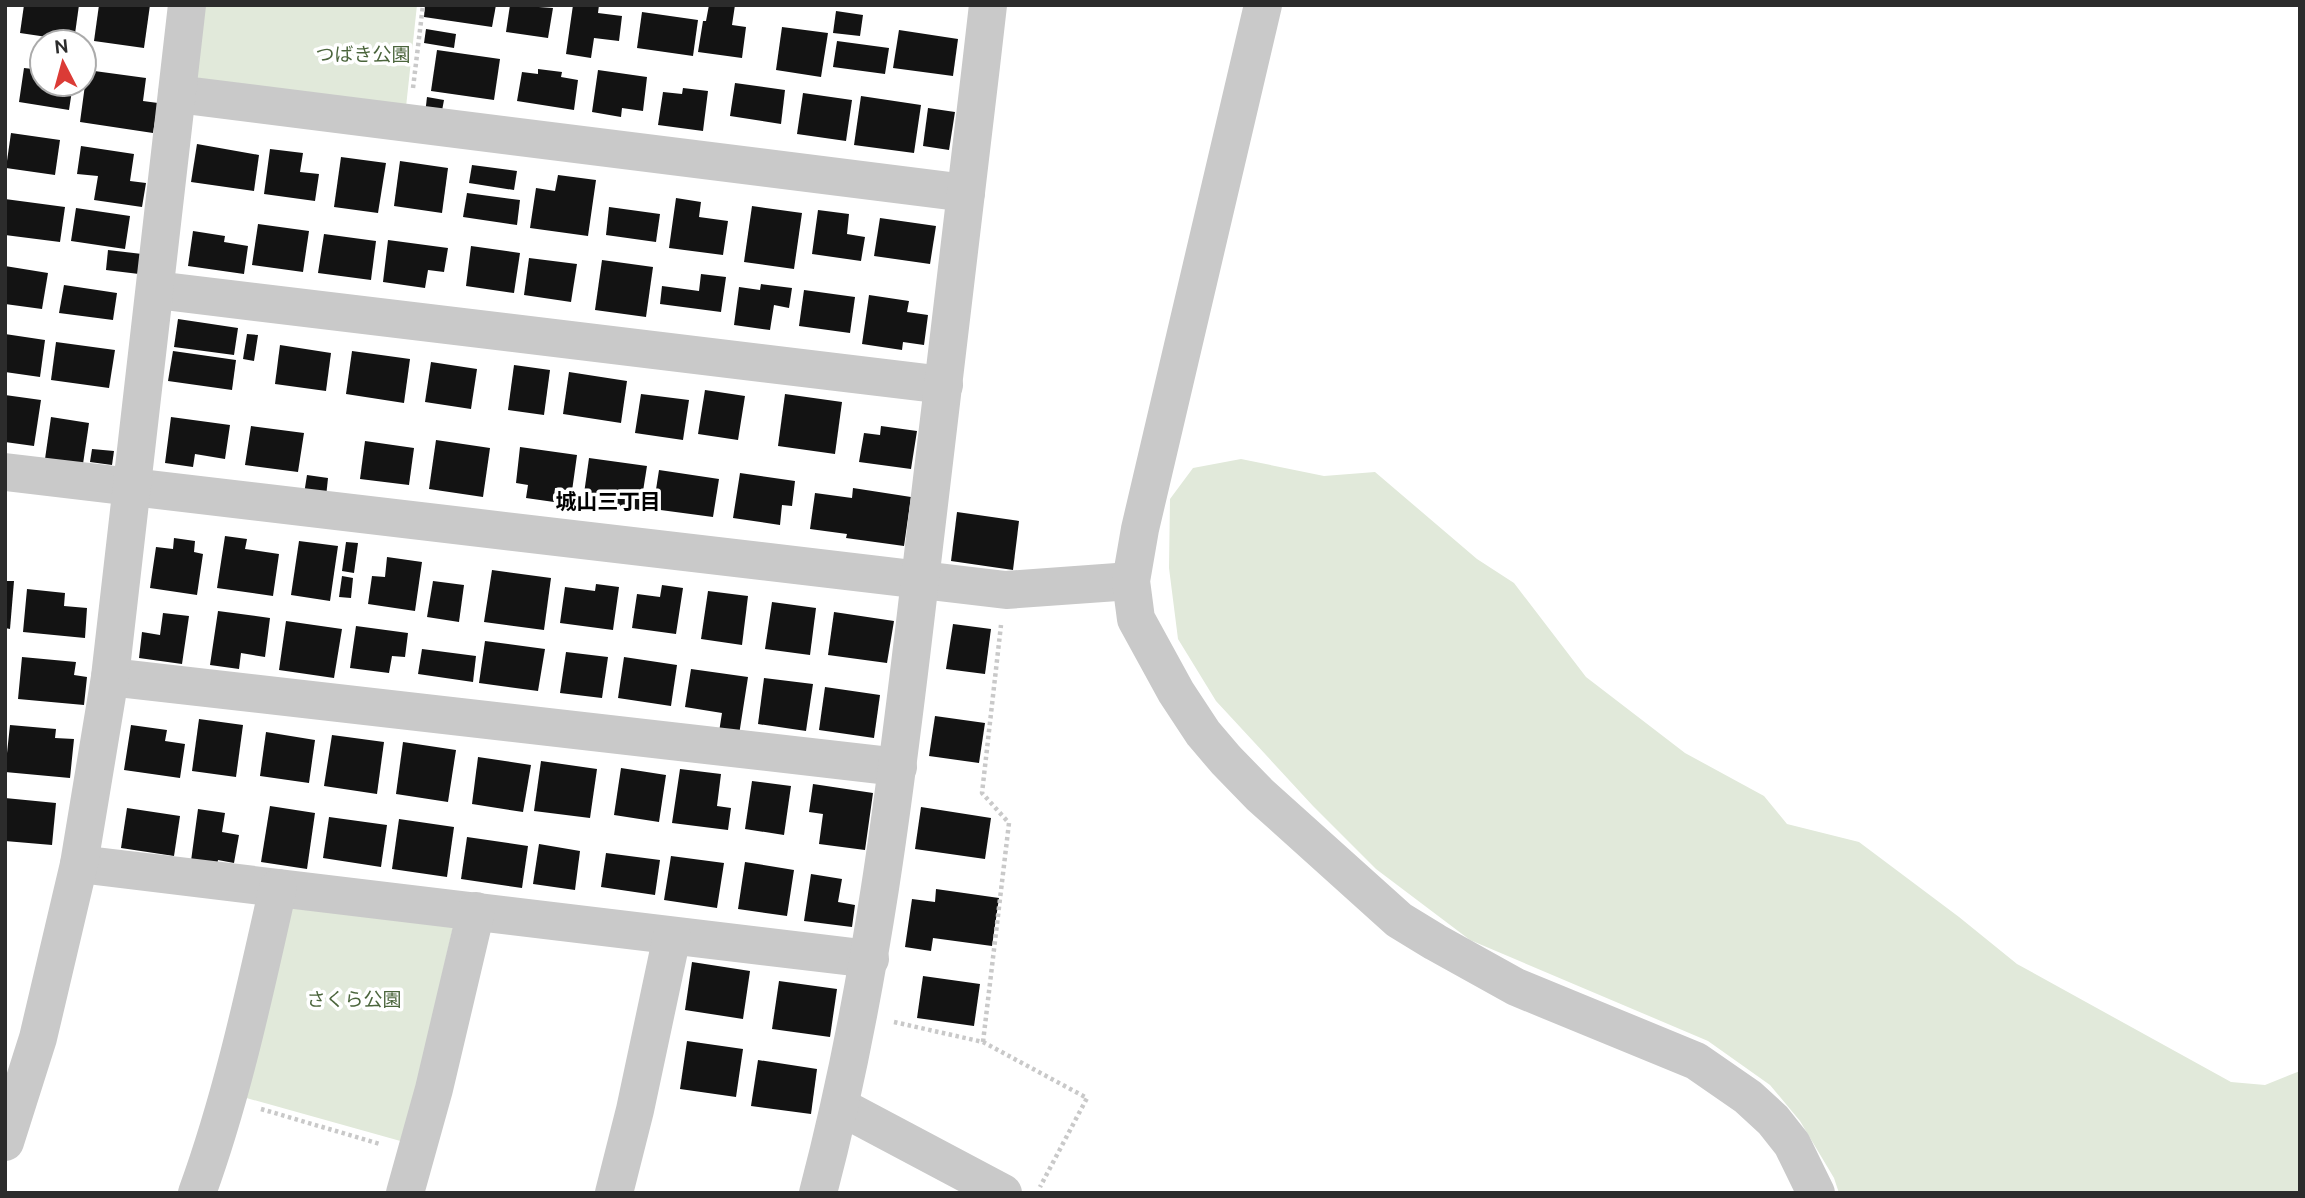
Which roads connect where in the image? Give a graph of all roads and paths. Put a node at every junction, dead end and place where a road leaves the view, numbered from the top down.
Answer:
1 (187, 5) edge
2 (422, 5) edge
3 (988, 5) edge
4 (1264, 5) edge
5 (177, 94) junction
6 (409, 124) junction
7 (966, 193) junction
8 (156, 290) junction
9 (944, 386) junction
10 (5, 472) edge
11 (131, 487) junction
12 (920, 580) junction
13 (1131, 581) junction
14 (1006, 590) junction
15 (110, 677) junction
16 (898, 767) junction
17 (79, 864) junction
18 (278, 888) junction
19 (475, 911) junction
20 (672, 936) junction
21 (870, 959) junction
22 (859, 1015) junction
23 (983, 1042) junction
24 (226, 1099) junction
25 (841, 1107) junction
26 (5, 1142) edge
27 (417, 1155) junction
28 (197, 1193) edge
29 (405, 1193) edge
30 (614, 1193) edge
31 (818, 1193) edge
32 (1003, 1193) edge
33 (1038, 1193) edge
34 (1816, 1193) edge

1 - 5 street
2 - 6 path
3 - 7 street
4 - 13 street
5 - 6 street
5 - 8 street
6 - 7 street
7 - 9 street
8 - 9 street
8 - 11 street
9 - 12 street
10 - 11 street
11 - 12 street
11 - 15 street
12 - 14 street
12 - 16 street
13 - 14 street
13 - 34 street
14 - 23 path
15 - 16 street
15 - 17 street
16 - 21 street
17 - 18 street
17 - 26 street
18 - 19 street
18 - 24 street
19 - 20 street
19 - 27 street
20 - 21 street
20 - 30 street
21 - 22 street
22 - 23 path
22 - 25 street
23 - 33 path
24 - 27 path
24 - 28 street
25 - 31 street
25 - 32 street
27 - 29 street

